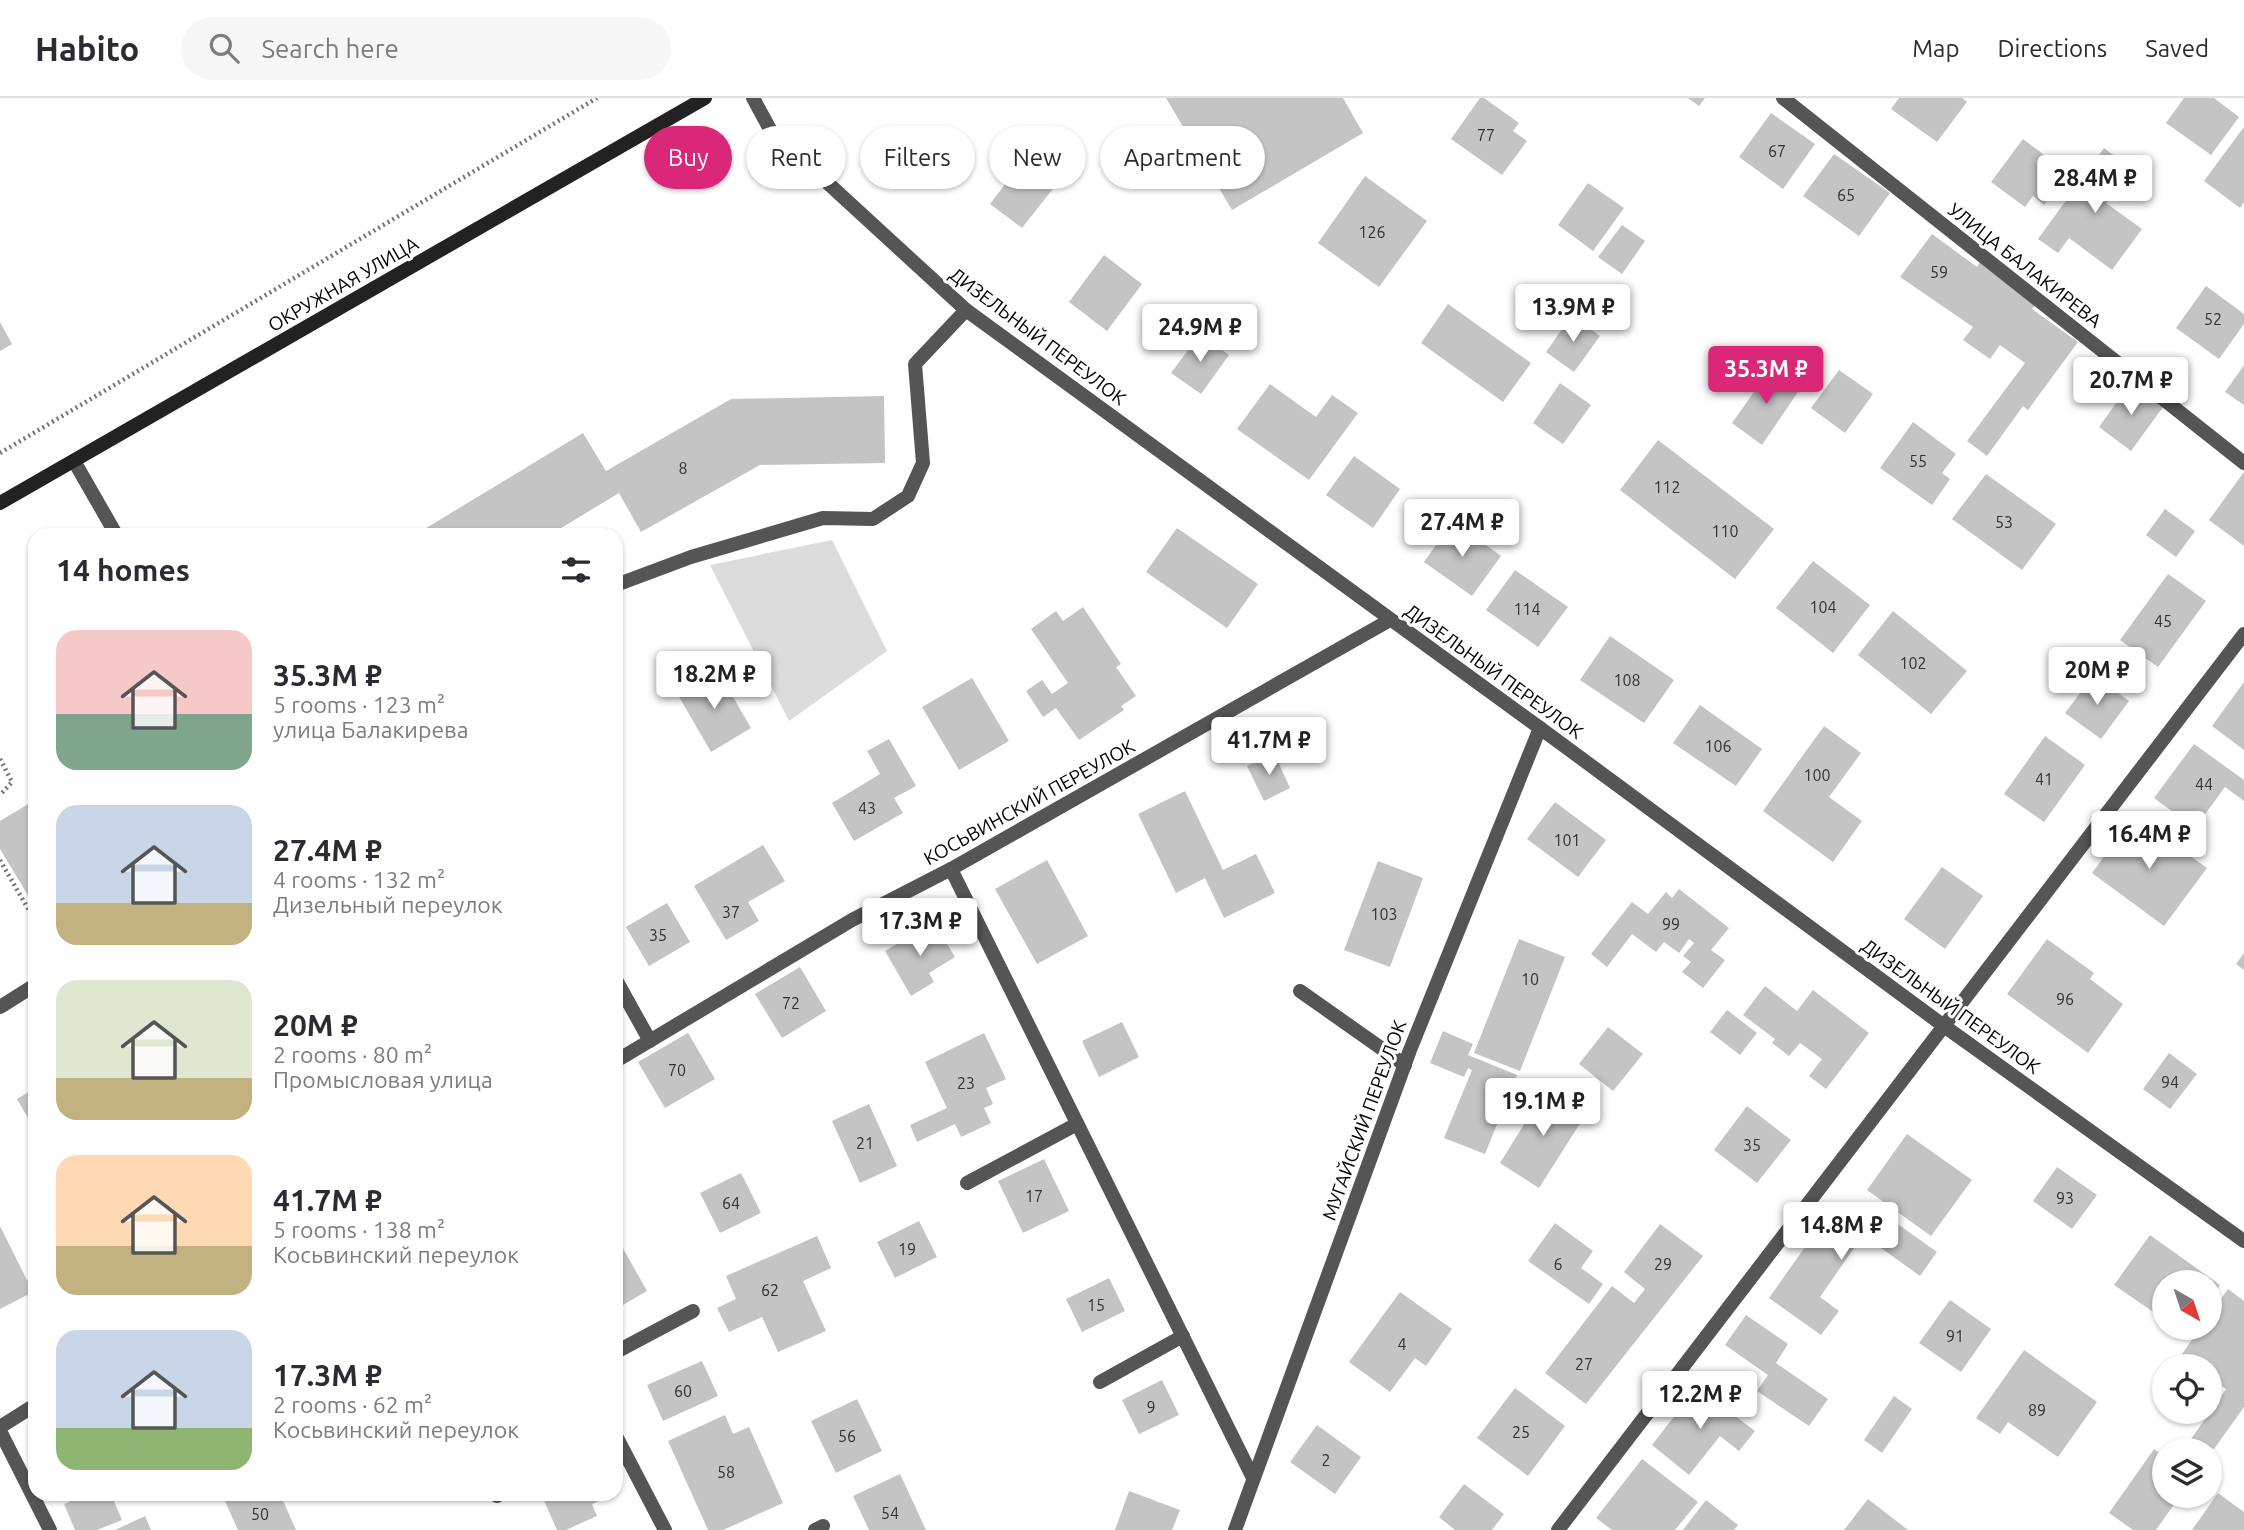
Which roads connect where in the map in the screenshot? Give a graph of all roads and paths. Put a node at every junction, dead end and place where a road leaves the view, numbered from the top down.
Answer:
1 (597, 98) edge
2 (705, 98) edge
3 (753, 98) edge
4 (1783, 98) edge
5 (966, 310) junction
6 (0, 453) edge
7 (74, 461) junction
8 (2244, 463) edge
9 (0, 503) edge
10 (112, 528) edge
11 (623, 583) edge
12 (1390, 620) junction
13 (2244, 634) edge
14 (1540, 728) junction
15 (0, 759) edge
16 (0, 796) edge
17 (0, 860) edge
18 (951, 869) junction
19 (28, 909) edge
20 (28, 989) edge
21 (1300, 990) dead end
22 (623, 993) edge
23 (0, 1007) edge
24 (1944, 1026) junction
25 (650, 1041) junction
26 (623, 1057) edge
27 (1405, 1065) junction
28 (1077, 1124) junction
29 (967, 1183) dead end
30 (2244, 1241) edge
31 (692, 1311) dead end
32 (1183, 1336) junction
33 (623, 1348) edge
34 (1100, 1382) dead end
35 (28, 1410) edge
36 (0, 1429) edge
37 (623, 1449) edge
38 (1253, 1478) junction
39 (28, 1486) edge
40 (36, 1501) edge
41 (50, 1530) edge
42 (665, 1530) edge
43 (1235, 1530) edge
44 (1558, 1530) edge

1 - 6 path
2 - 7 main road, ОКРУЖНАЯ УЛИЦА
3 - 5 street, ДИЗЕЛЬНЫЙ ПЕРЕУЛОК
4 - 8 street, УЛИЦА БАЛАКИРЕВА
5 - 11 street
5 - 12 street, ДИЗЕЛЬНЫЙ ПЕРЕУЛОК
7 - 9 main road, ОКРУЖНАЯ УЛИЦА
7 - 10 street
12 - 14 street, ДИЗЕЛЬНЫЙ ПЕРЕУЛОК
12 - 18 street, КОСЬВИНСКИЙ ПЕРЕУЛОК
13 - 24 street
14 - 24 street, ДИЗЕЛЬНЫЙ ПЕРЕУЛОК
14 - 27 street, МУГАЙСКИЙ ПЕРЕУЛОК
15 - 16 path
17 - 19 path
18 - 25 street, КОСЬВИНСКИЙ ПЕРЕУЛОК
18 - 28 street
20 - 23 street
21 - 27 street
22 - 25 street
24 - 30 street, ДИЗЕЛЬНЫЙ ПЕРЕУЛОК
24 - 44 street
25 - 26 street, КОСЬВИНСКИЙ ПЕРЕУЛОК
27 - 38 street, МУГАЙСКИЙ ПЕРЕУЛОК
28 - 29 street
28 - 32 street
31 - 33 street
32 - 34 street
32 - 38 street
35 - 36 street
36 - 39 street
37 - 42 street
38 - 43 street, МУГАЙСКИЙ ПЕРЕУЛОК
40 - 41 street

